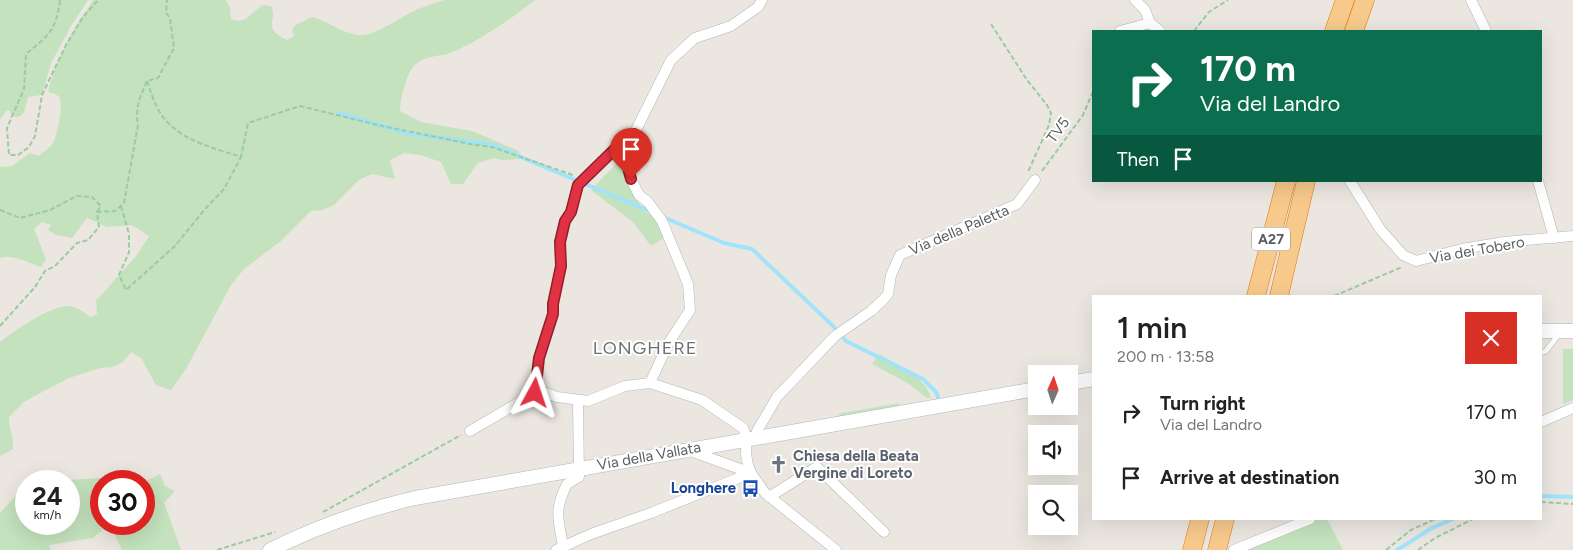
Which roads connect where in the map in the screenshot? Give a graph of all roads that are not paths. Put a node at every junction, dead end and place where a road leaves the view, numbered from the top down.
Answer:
1 (762, 0) edge
2 (1135, 0) edge
3 (1345, 0) edge
4 (1365, 0) edge
5 (1471, 0) edge
6 (1150, 23) junction
7 (1124, 30) edge
8 (1159, 30) edge
9 (1334, 30) edge
10 (1354, 30) edge
11 (1486, 30) edge
12 (634, 134) junction
13 (1030, 180) road end
14 (1286, 182) edge
15 (1306, 182) edge
16 (1351, 182) edge
17 (1538, 182) edge
18 (1573, 236) edge
19 (1554, 238) junction
20 (1256, 295) edge
21 (1279, 295) edge
22 (1542, 331) edge
23 (1567, 331) edge
24 (1542, 353) edge
25 (1092, 379) edge
26 (1078, 382) edge
27 (650, 383) junction
28 (1028, 390) edge
29 (535, 393) junction
30 (578, 400) junction
31 (1573, 408) edge
32 (1542, 422) edge
33 (470, 431) road end
34 (752, 438) junction
35 (688, 450) junction
36 (578, 468) junction
37 (750, 473) junction
38 (769, 497) junction
39 (1200, 520) edge
40 (1225, 520) edge
41 (1307, 520) edge
42 (884, 532) dead end
43 (560, 548) edge
44 (270, 550) edge
45 (836, 550) edge
46 (1192, 550) edge
47 (1217, 550) edge
48 (1234, 550) edge

1 - 12 street
2 - 6 street
3 - 9 highway
4 - 10 highway
5 - 11 street
6 - 7 street
6 - 8 street
12 - 27 street
12 - 29 street
13 - 34 street, Via della Paletta
14 - 20 highway, A27
15 - 21 highway, A27
16 - 19 street, Via dei Tobero
17 - 19 street
18 - 19 street, Via dei Tobero
22 - 23 main road
23 - 24 lane
25 - 26 main road
27 - 30 street
27 - 34 street
28 - 34 main road, Via della Vallata
29 - 30 street
29 - 33 street
30 - 36 street
31 - 32 street
34 - 35 main road, Via della Vallata
34 - 37 street
35 - 36 main road, Via della Vallata
35 - 37 street
36 - 43 street
36 - 44 main road, Via della Vallata
37 - 38 street
37 - 43 street
38 - 42 street
38 - 45 street
39 - 46 highway
40 - 47 highway
41 - 48 street

